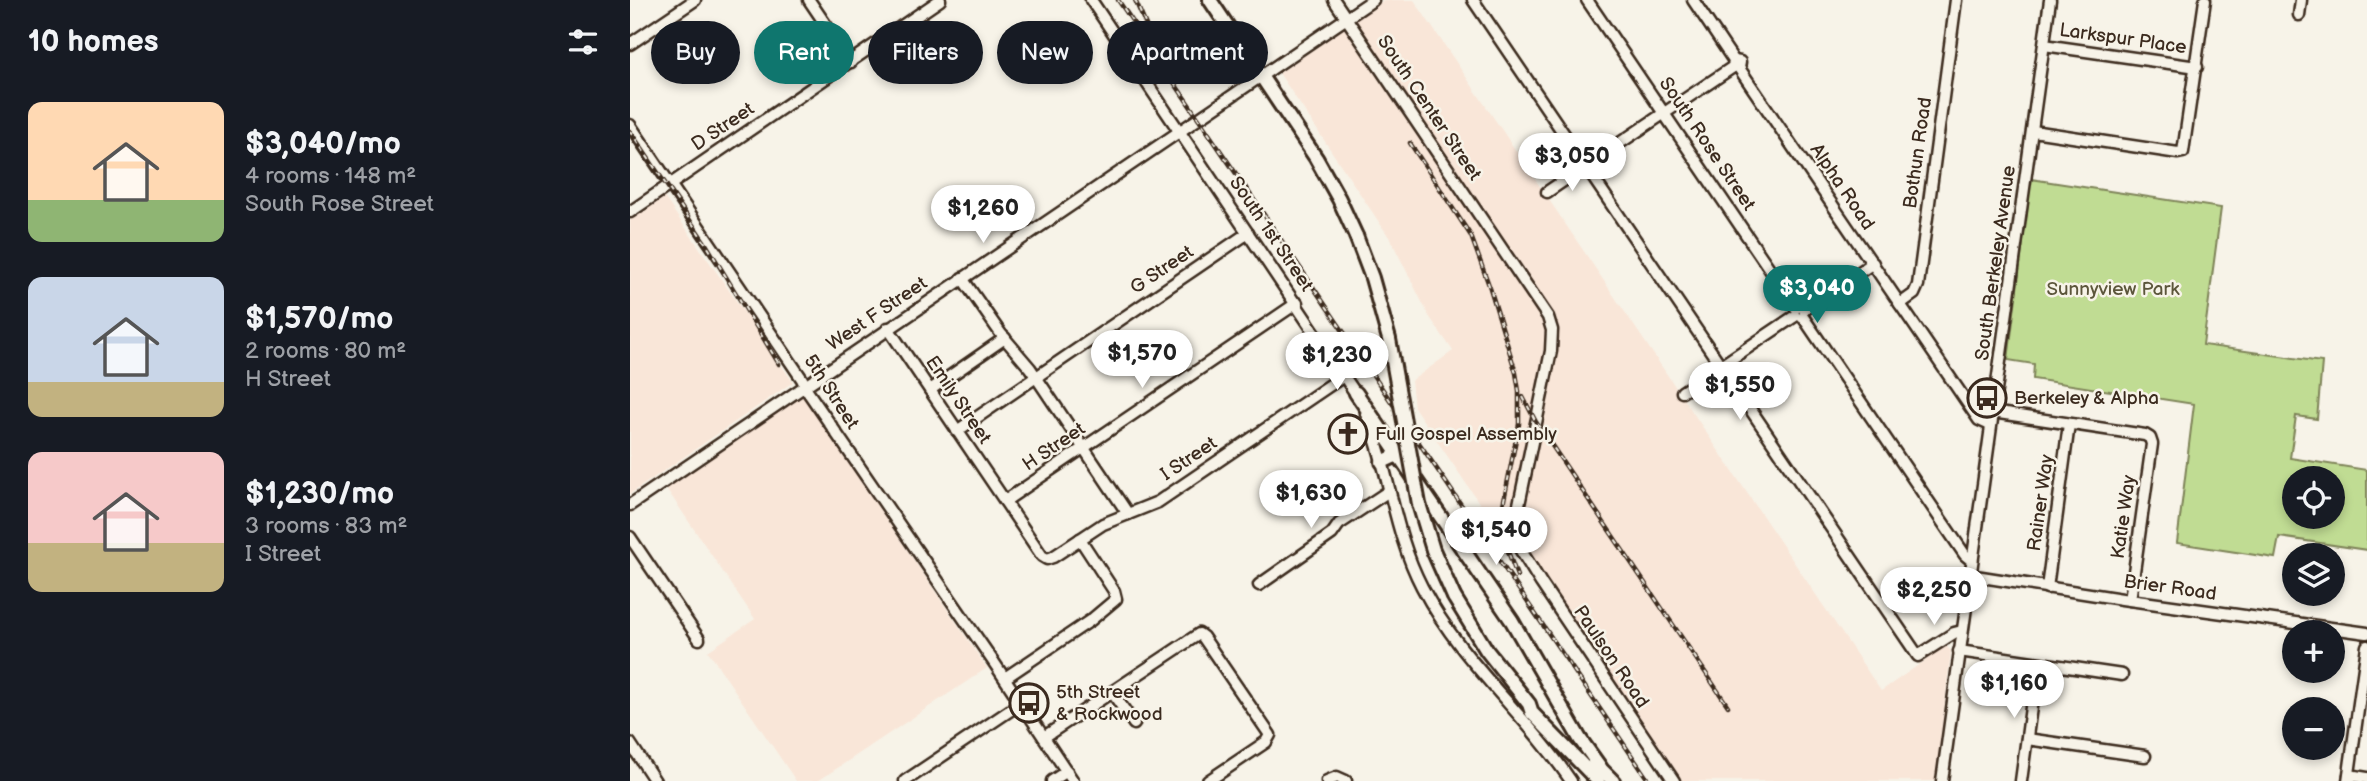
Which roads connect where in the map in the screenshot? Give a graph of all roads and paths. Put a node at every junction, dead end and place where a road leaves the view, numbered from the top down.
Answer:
1 (695, 0) edge
2 (809, 0) edge
3 (940, 0) edge
4 (1091, 0) edge
5 (1210, 0) edge
6 (1334, 0) edge
7 (1373, 0) edge
8 (1473, 0) edge
9 (1587, 0) edge
10 (1693, 0) edge
11 (1956, 0) edge
12 (2050, 0) edge
13 (2205, 0) edge
14 (2301, 0) edge
15 (2299, 15) dead end
16 (1346, 18) junction
17 (823, 21) edge
18 (1224, 21) edge
19 (630, 44) edge
20 (2044, 45) junction
21 (854, 60) edge
22 (1736, 65) junction
23 (2197, 67) junction
24 (1268, 72) edge
25 (818, 84) edge
26 (1250, 84) edge
27 (1267, 84) edge
28 (1664, 113) junction
29 (630, 125) edge
30 (1180, 130) junction
31 (2033, 131) junction
32 (1586, 166) junction
33 (670, 184) junction
34 (1547, 192) dead end
35 (630, 212) edge
36 (1248, 233) junction
37 (1873, 263) junction
38 (962, 278) junction
39 (1297, 303) junction
40 (1900, 304) junction
41 (1542, 306) joint
42 (1800, 313) junction
43 (888, 328) junction
44 (1005, 338) junction
45 (1721, 366) junction
46 (1345, 374) junction
47 (1036, 377) junction
48 (805, 385) junction
49 (930, 390) junction
50 (1682, 392) dead end
51 (1356, 393) junction
52 (1992, 412) junction
53 (2070, 424) junction
54 (1990, 425) junction
55 (957, 431) junction
56 (1084, 448) junction
57 (1403, 459) junction
58 (1382, 462) junction
59 (1389, 491) junction
60 (1005, 501) junction
61 (630, 505) edge
62 (1129, 513) junction
63 (630, 537) edge
64 (1080, 539) junction
65 (1047, 559) joint
66 (1971, 560) junction
67 (1969, 575) junction
68 (1259, 586) dead end
69 (2047, 588) junction
70 (2130, 600) junction
71 (1962, 631) junction
72 (2367, 633) edge
73 (699, 639) dead end
74 (2367, 646) edge
75 (1959, 651) junction
76 (2037, 663) junction
77 (2122, 676) dead end
78 (1005, 678) junction
79 (1112, 692) junction
80 (1021, 703) junction
81 (1529, 704) junction
82 (1135, 724) dead end
83 (1044, 737) junction
84 (2026, 739) junction
85 (630, 744) edge
86 (2145, 756) dead end
87 (1600, 767) junction
88 (1067, 771) junction
89 (2349, 778) edge
90 (2367, 778) edge
91 (655, 781) edge
92 (905, 781) edge
93 (1052, 781) edge
94 (1073, 781) edge
95 (1208, 781) edge
96 (1571, 781) edge
97 (1598, 781) edge
98 (1613, 781) edge
99 (1674, 781) edge
100 (1942, 781) edge
101 (2021, 781) edge

1 - 19 street
2 - 17 street
3 - 21 street, D Street
4 - 30 street, South 1st Street
5 - 18 main road
6 - 16 street, South Center Street
7 - 16 street, West F Street
8 - 32 street
9 - 28 street, South Rose Street
10 - 22 street, Alpha Road
11 - 40 street, Bothun Road
12 - 20 street, South Berkeley Avenue
13 - 23 street
14 - 15 street
16 - 24 street, West F Street
16 - 41 street, South Center Street
20 - 23 street, Larkspur Place
20 - 31 street, South Berkeley Avenue
22 - 28 street
22 - 37 street, Alpha Road
23 - 31 street
25 - 33 street, D Street
26 - 30 street, West F Street
27 - 81 main road, bridge
28 - 32 street
28 - 42 street, South Rose Street
29 - 33 street, 5th Street
30 - 36 street, South 1st Street
30 - 38 street, West F Street
31 - 52 street, South Berkeley Avenue
32 - 34 street
32 - 45 street
33 - 35 street, D Street
33 - 48 street, 5th Street
36 - 39 street, South 1st Street
36 - 47 street, G Street
37 - 40 street, Alpha Road
37 - 42 street
38 - 43 street, West F Street
38 - 44 street
39 - 46 street, South 1st Street
39 - 56 street, H Street
40 - 54 street, Alpha Road
41 - 99 street, Paulson Road
42 - 45 street
42 - 66 street, South Rose Street
43 - 48 street, West F Street
43 - 49 street, Emily Street
44 - 47 street
44 - 49 street
45 - 50 street
45 - 71 street
46 - 51 street, South 1st Street
46 - 62 street, I Street
47 - 55 street, G Street
47 - 56 street
48 - 61 street, West F Street
48 - 78 street, 5th Street
49 - 55 street, Emily Street
51 - 57 main road
51 - 58 street, South 1st Street
52 - 53 street
52 - 54 street, South Berkeley Avenue
53 - 69 street, Rainer Way
53 - 70 street, Katie Way
54 - 66 street, South Berkeley Avenue
55 - 60 street, Emily Street
56 - 60 street, H Street
56 - 62 street
57 - 58 main road
57 - 87 main road
58 - 59 street, South 1st Street
59 - 68 street
59 - 96 street, South 1st Street
60 - 65 street, Emily Street
62 - 64 street, I Street
63 - 73 street
64 - 65 street, I Street
64 - 78 street
66 - 67 street, South Berkeley Avenue
67 - 69 street, Brier Road
67 - 71 street, South Berkeley Avenue
69 - 70 street, Brier Road
70 - 72 street, Brier Road
71 - 75 street, South Berkeley Avenue
74 - 89 street
75 - 76 street
75 - 100 street, South Berkeley Avenue
76 - 77 street
76 - 84 street
78 - 80 street, 5th Street
79 - 82 street
79 - 83 street
79 - 95 street
80 - 83 street, 5th Street
80 - 92 street
81 - 87 main road
81 - 97 main road
83 - 88 street, 5th Street
84 - 86 street
84 - 101 street
85 - 91 street
87 - 98 main road
88 - 93 street
88 - 94 street, 5th Street
89 - 90 street

